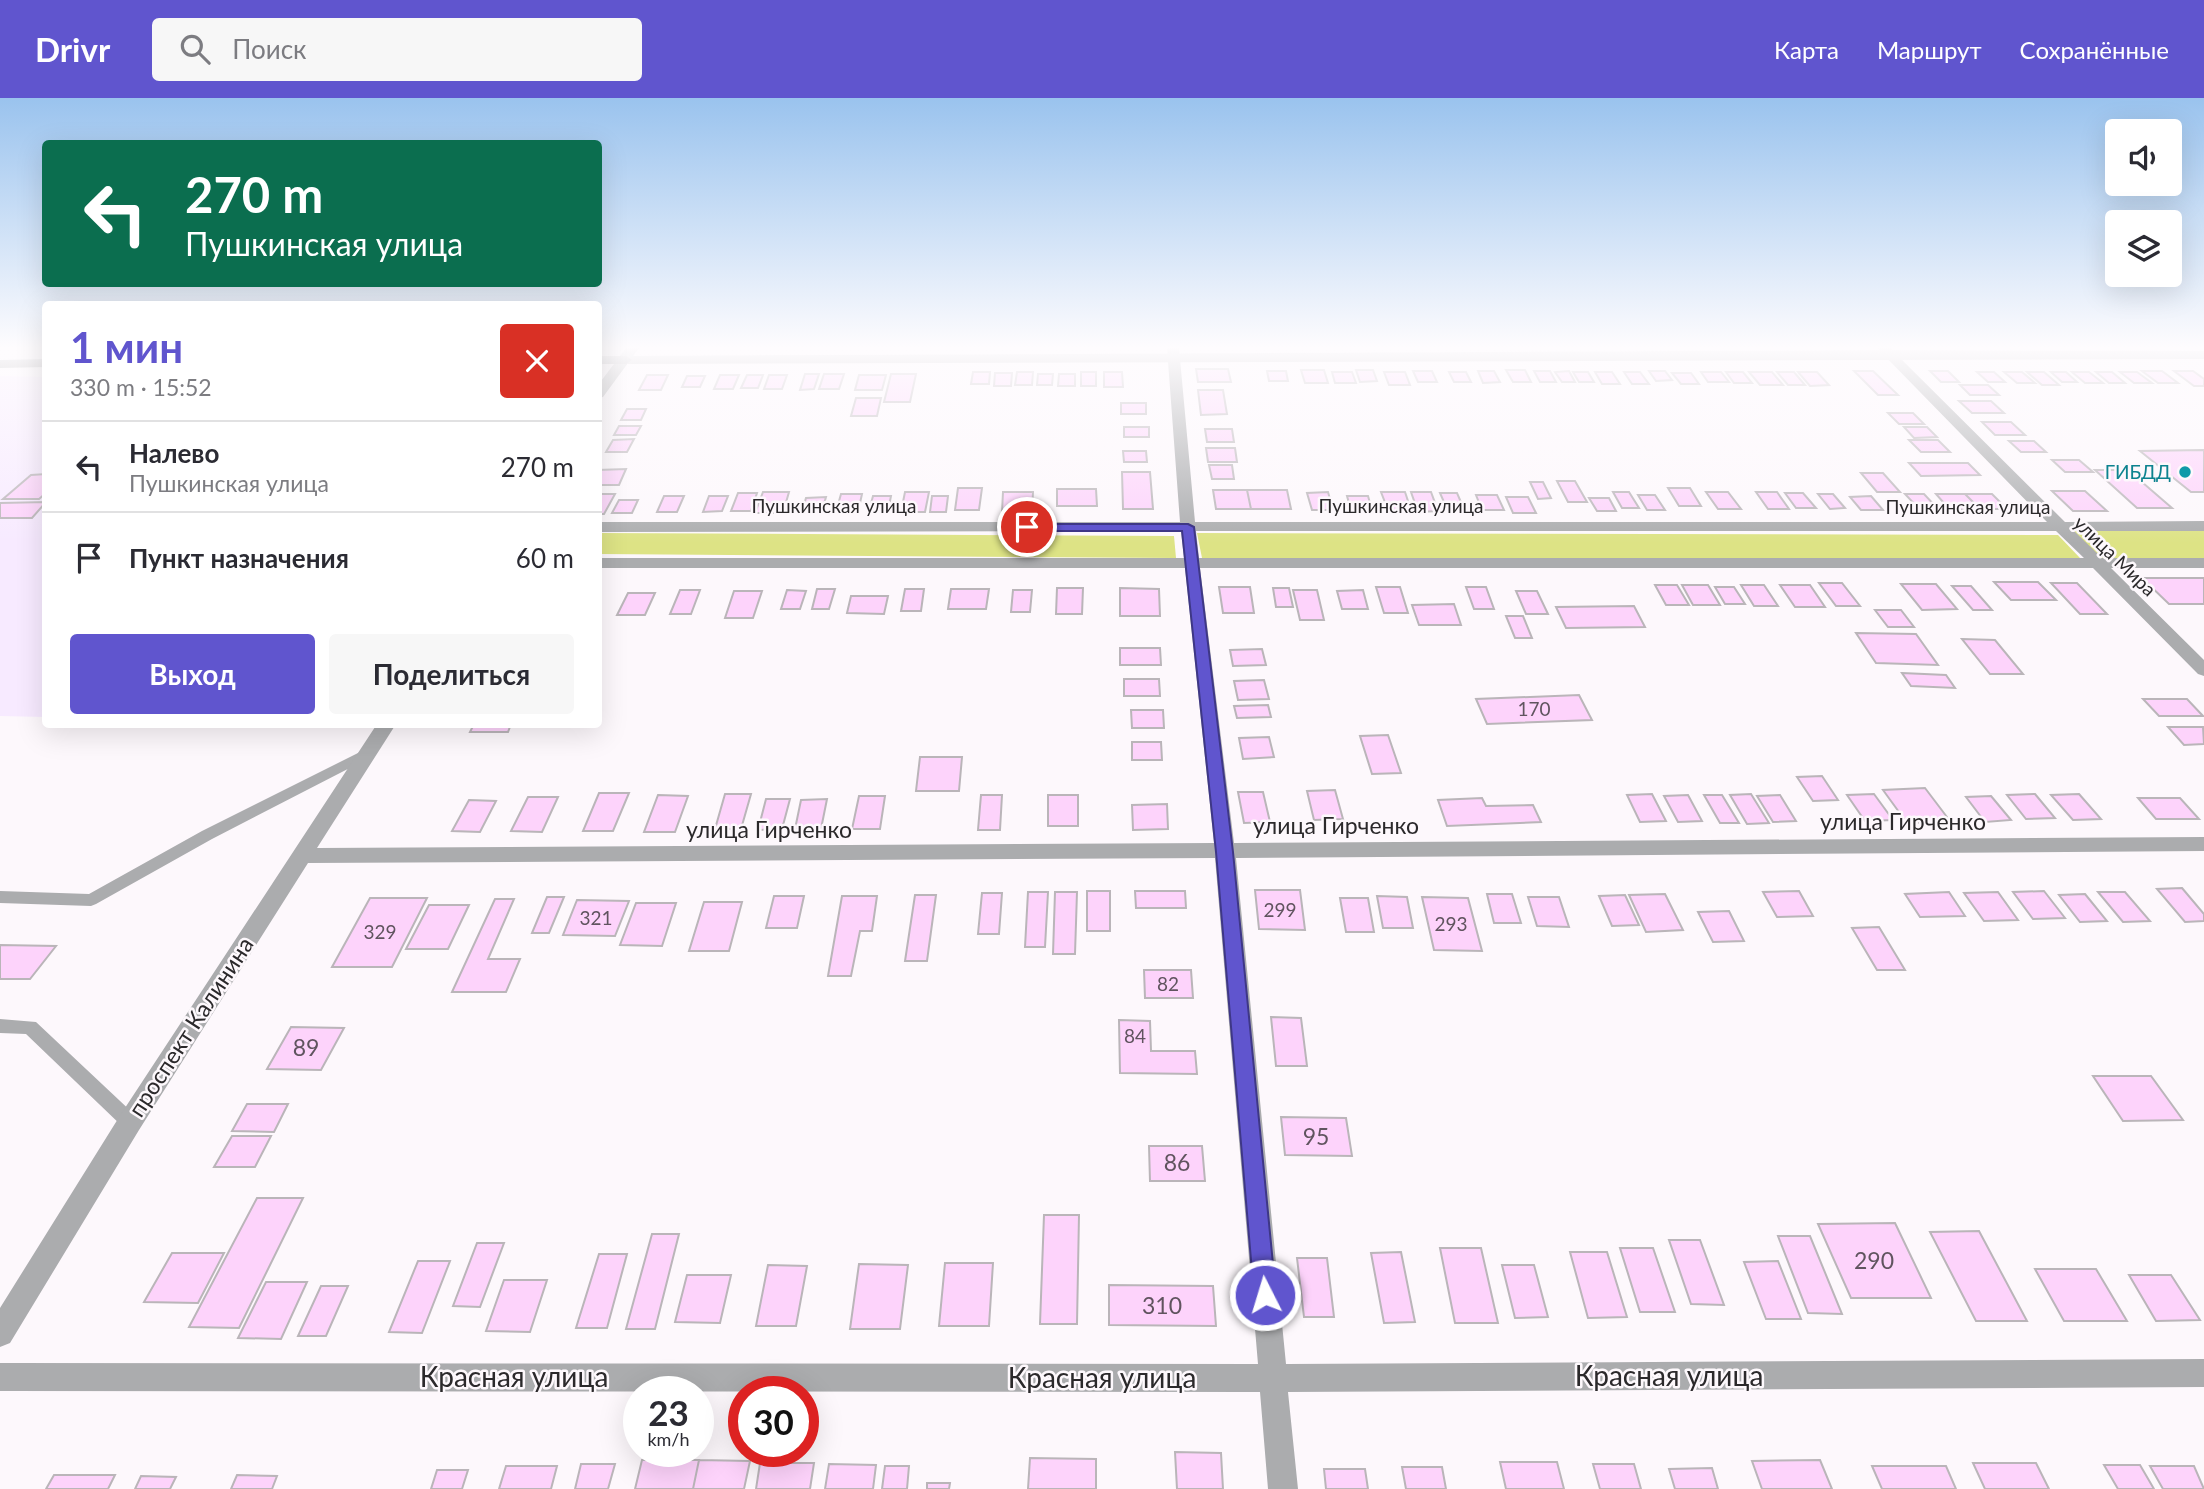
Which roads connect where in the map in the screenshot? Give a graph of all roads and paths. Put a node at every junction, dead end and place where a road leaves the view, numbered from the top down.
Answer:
1 (1178, 413) edge
2 (1946, 413) edge
3 (2204, 526) edge
4 (602, 527) edge
5 (1188, 527) junction
6 (2059, 528) junction
7 (602, 563) edge
8 (1193, 563) junction
9 (2097, 563) junction
10 (2204, 564) edge
11 (2204, 670) edge
12 (385, 728) edge
13 (369, 753) junction
14 (2204, 844) edge
15 (1225, 852) junction
16 (300, 856) junction
17 (0, 897) edge
18 (0, 1026) edge
19 (130, 1122) junction
20 (0, 1333) edge
21 (2204, 1373) edge
22 (0, 1377) edge
23 (1272, 1378) junction
24 (1283, 1489) edge

1 - 5 street
2 - 6 street, улица Мира
3 - 6 street, Пушкинская улица
4 - 5 street, Пушкинская улица
5 - 6 street, Пушкинская улица
5 - 8 street
6 - 9 street, улица Мира
7 - 8 street
8 - 9 street
8 - 15 street
9 - 10 street
9 - 11 street, улица Мира
12 - 13 street, проспект Калинина
13 - 16 street, проспект Калинина
13 - 17 lane
14 - 15 street, улица Гирченко
15 - 16 street, улица Гирченко
15 - 23 street
16 - 19 street, проспект Калинина
18 - 19 lane
19 - 20 street, проспект Калинина
21 - 23 street, Красная улица
22 - 23 street, Красная улица
23 - 24 street

